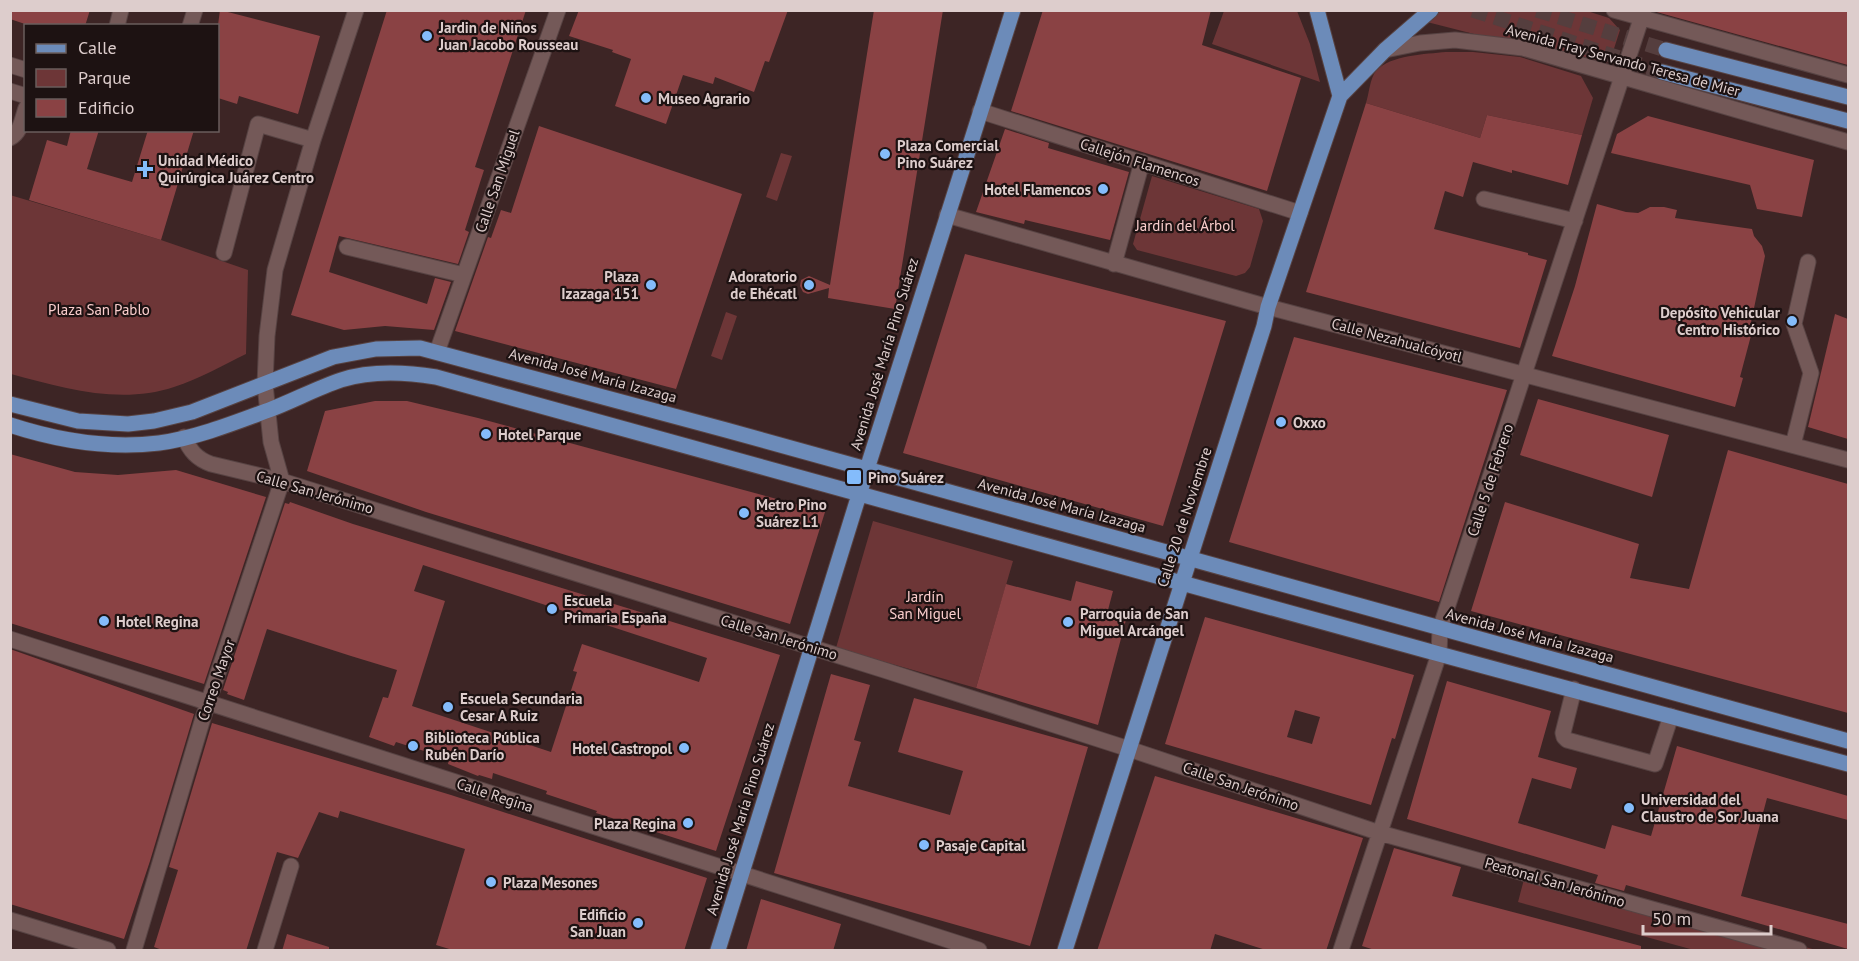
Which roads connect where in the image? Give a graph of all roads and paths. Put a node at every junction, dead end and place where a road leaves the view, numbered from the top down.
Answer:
1 (356, 10) edge
2 (558, 10) edge
3 (1013, 10) edge
4 (1317, 10) edge
5 (1431, 10) edge
6 (1614, 10) edge
7 (1643, 14) edge
8 (1385, 50) junction
9 (1666, 50) tunnel mouth
10 (1662, 72) tunnel mouth
11 (1848, 75) edge
12 (1622, 78) junction
13 (1340, 96) junction
14 (1848, 97) edge
15 (980, 111) junction
16 (24, 115) edge
17 (1848, 121) edge
18 (10, 138) edge
19 (313, 140) junction
20 (1848, 142) edge
21 (1143, 162) junction
22 (1484, 199) dead end
23 (1300, 213) junction
24 (947, 215) junction
25 (1575, 221) junction
26 (347, 247) dead end
27 (224, 253) dead end
28 (1808, 262) dead end
29 (1114, 264) junction
30 (464, 274) junction
31 (1268, 307) junction
32 (437, 352) junction
33 (1525, 374) junction
34 (265, 384) junction
35 (10, 404) edge
36 (268, 410) junction
37 (10, 425) edge
38 (184, 437) junction
39 (1793, 445) junction
40 (1848, 460) edge
41 (867, 470) junction
42 (282, 481) junction
43 (860, 494) junction
44 (1190, 559) junction
45 (1182, 583) junction
46 (1440, 629) junction
47 (10, 639) edge
48 (813, 647) junction
49 (1440, 654) junction
50 (1574, 689) junction
51 (209, 704) junction
52 (1671, 716) junction
53 (1848, 741) edge
54 (1129, 749) junction
55 (1848, 764) edge
56 (1380, 833) junction
57 (291, 866) dead end
58 (742, 874) junction
59 (10, 920) edge
60 (108, 951) edge
61 (134, 951) edge
62 (265, 951) edge
63 (718, 951) edge
64 (979, 951) edge
65 (1065, 951) edge
66 (1341, 951) edge
67 (1799, 951) edge

1 - 19 street
2 - 30 street, Calle San Miguel
3 - 15 main road, Avenida José María Pino Suárez
4 - 13 main road
5 - 8 main road
6 - 7 street
7 - 11 street
7 - 12 street, Calle 5 de Febrero
8 - 12 street, Avenida Fray Servando Teresa de Mier
8 - 13 main road
9 - 14 main road, Avenida Fray Servando Teresa de Mier
10 - 17 main road, Avenida Fray Servando Teresa de Mier
12 - 20 street, Avenida Fray Servando Teresa de Mier
12 - 25 street, Calle 5 de Febrero
13 - 23 main road, Calle 20 de Noviembre
15 - 21 street, Callejón Flamencos
15 - 24 main road, Avenida José María Pino Suárez
16 - 18 street
19 - 27 street
19 - 34 street
21 - 23 street, Callejón Flamencos
21 - 29 street
22 - 25 street
23 - 31 main road, Calle 20 de Noviembre
24 - 29 street, Calle Nezahualcóyotl
24 - 41 main road, Avenida José María Pino Suárez
25 - 33 street, Calle 5 de Febrero
26 - 30 street
28 - 39 street
29 - 31 street, Calle Nezahualcóyotl
30 - 32 street, Calle San Miguel
31 - 33 street, Calle Nezahualcóyotl
31 - 44 main road, Calle 20 de Noviembre
32 - 34 main road, Avenida José María Izazaga
32 - 41 main road, Avenida José María Izazaga
33 - 39 street, Calle Nezahualcóyotl
33 - 46 street, Calle 5 de Febrero
34 - 35 main road, Avenida José María Izazaga
34 - 36 street
36 - 38 main road
36 - 42 street
36 - 43 main road
37 - 38 main road
38 - 42 street, Calle San Jerónimo
39 - 40 street, Calle Nezahualcóyotl
41 - 43 main road, Avenida José María Pino Suárez
41 - 44 main road, Avenida José María Izazaga
42 - 48 street, Calle San Jerónimo
42 - 51 street, Correo Mayor
43 - 45 main road
43 - 48 main road, Avenida José María Pino Suárez
44 - 45 main road, Calle 20 de Noviembre
44 - 46 main road, Avenida José María Izazaga
45 - 49 main road
45 - 54 main road, Calle 20 de Noviembre
46 - 49 street, Calle 5 de Febrero
46 - 53 main road, Avenida José María Izazaga
47 - 51 street, Calle Regina
48 - 54 street, Calle San Jerónimo
48 - 58 main road, Avenida José María Pino Suárez
49 - 50 main road
49 - 56 street, Calle 5 de Febrero
50 - 52 main road
50 - 52 street
51 - 58 street, Calle Regina
51 - 61 street, Correo Mayor
52 - 55 main road
54 - 56 street, Calle San Jerónimo
54 - 65 main road, Calle 20 de Noviembre
56 - 66 street, Calle 5 de Febrero
56 - 67 street, Peatonal San Jerónimo
57 - 62 street
58 - 63 main road, Avenida José María Pino Suárez
58 - 64 street, Calle Regina
59 - 60 street

